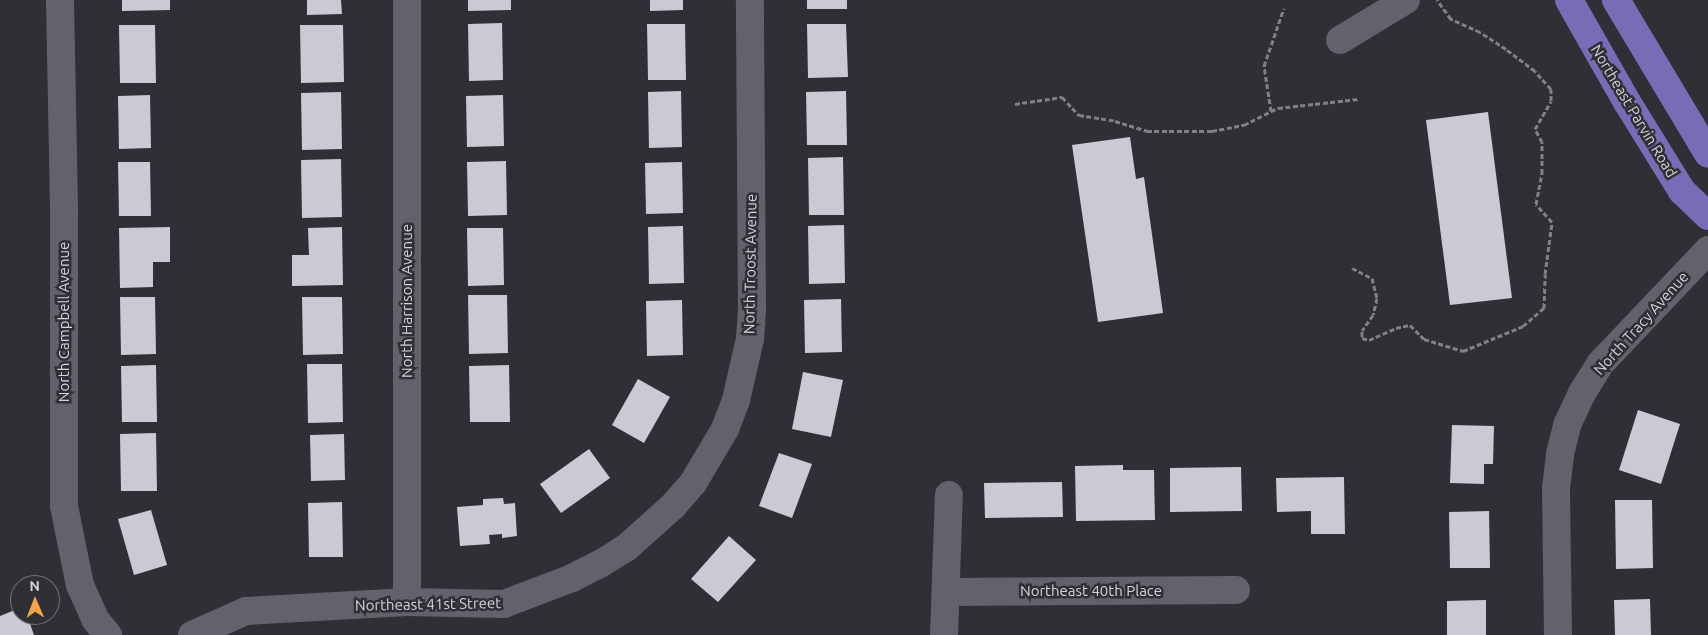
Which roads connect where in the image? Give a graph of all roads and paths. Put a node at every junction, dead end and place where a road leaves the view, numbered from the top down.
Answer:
1 (60, 0) edge
2 (407, 0) edge
3 (750, 0) edge
4 (1406, 0) edge
5 (1437, 0) edge
6 (1569, 0) edge
7 (1616, 0) edge
8 (1284, 8) dead end
9 (1340, 40) dead end
10 (1358, 99) dead end
11 (1015, 104) dead end
12 (1271, 111) junction
13 (1708, 154) edge
14 (1708, 216) edge
15 (1708, 250) edge
16 (1352, 268) dead end
17 (949, 495) dead end
18 (650, 528) joint
19 (1236, 590) dead end
20 (946, 592) junction
21 (406, 602) junction
22 (108, 635) edge
23 (192, 635) edge
24 (944, 635) edge
25 (1558, 635) edge

1 - 22 street, North Campbell Avenue
2 - 21 street, North Harrison Avenue
3 - 18 street, North Troost Avenue
4 - 9 street
5 - 16 path
6 - 14 main road, Northeast Parvin Road
7 - 13 main road
8 - 12 path
10 - 12 path
11 - 12 path
15 - 25 street, North Tracy Avenue
17 - 20 street
18 - 21 street, Northeast 41st Street
19 - 20 street, Northeast 40th Place
20 - 24 street
21 - 23 street, Northeast 41st Street

